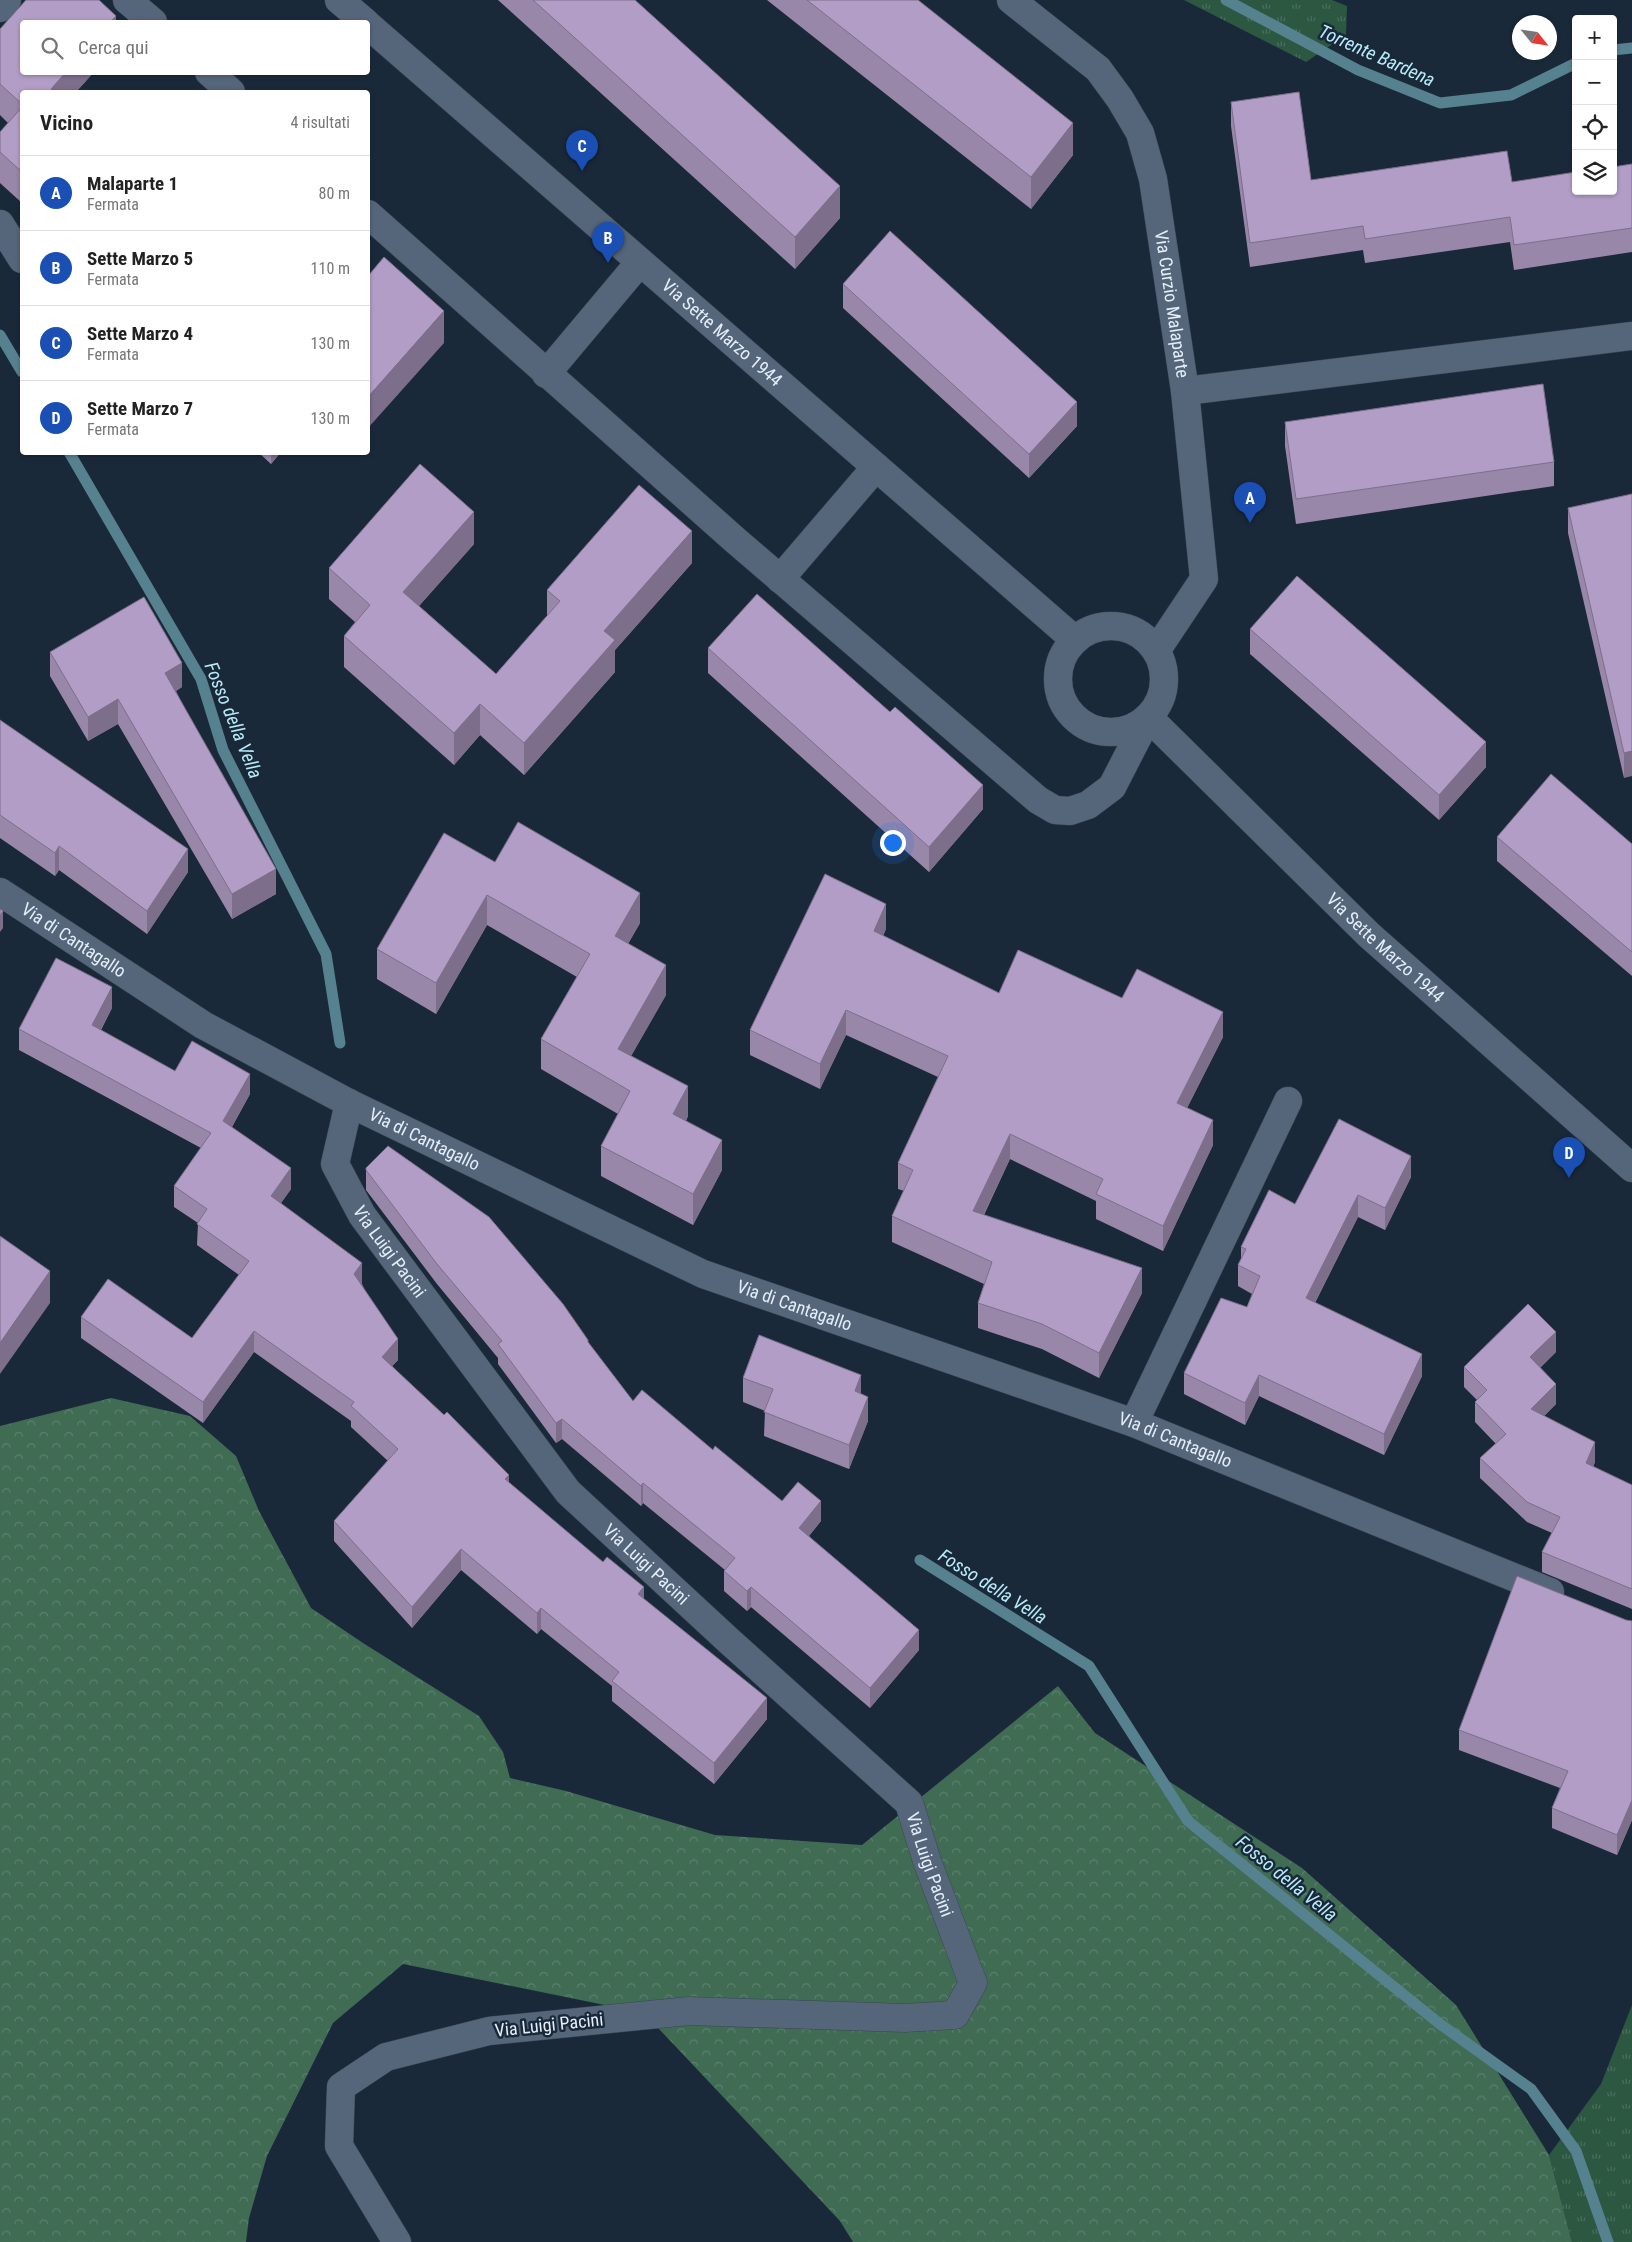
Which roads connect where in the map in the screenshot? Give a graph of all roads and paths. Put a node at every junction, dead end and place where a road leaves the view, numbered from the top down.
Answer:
1 (7, 0) edge
2 (128, 0) edge
3 (339, 0) edge
4 (1011, 0) edge
5 (0, 8) edge
6 (151, 20) edge
7 (362, 20) edge
8 (370, 27) edge
9 (212, 75) edge
10 (229, 90) edge
11 (370, 216) edge
12 (0, 224) edge
13 (20, 256) edge
14 (640, 262) junction
15 (1632, 336) edge
16 (546, 374) junction
17 (1185, 391) junction
18 (876, 468) junction
19 (780, 579) junction
20 (1075, 640) junction
21 (1156, 651) junction
22 (1148, 717) junction
23 (0, 892) edge
24 (1288, 1101) dead end
25 (349, 1103) junction
26 (1632, 1168) edge
27 (1134, 1423) junction
28 (1577, 1603) edge
29 (397, 2242) edge

1 - 5 street
2 - 6 street
3 - 7 street, Via Sette Marzo 1944
4 - 17 street, Via Curzio Malaparte
8 - 14 street, Via Sette Marzo 1944
9 - 10 street
11 - 16 street
12 - 13 street
14 - 16 street
14 - 18 street, Via Sette Marzo 1944
15 - 17 street
16 - 19 street
17 - 21 street, Via Curzio Malaparte
18 - 19 street
18 - 20 street, Via Sette Marzo 1944
19 - 22 street
20 - 21 street
20 - 22 street
21 - 22 street
22 - 26 street, Via Sette Marzo 1944
23 - 25 street, Via di Cantagallo
24 - 27 street
25 - 27 street, Via di Cantagallo
25 - 29 street, Via Luigi Pacini
27 - 28 street, Via di Cantagallo

